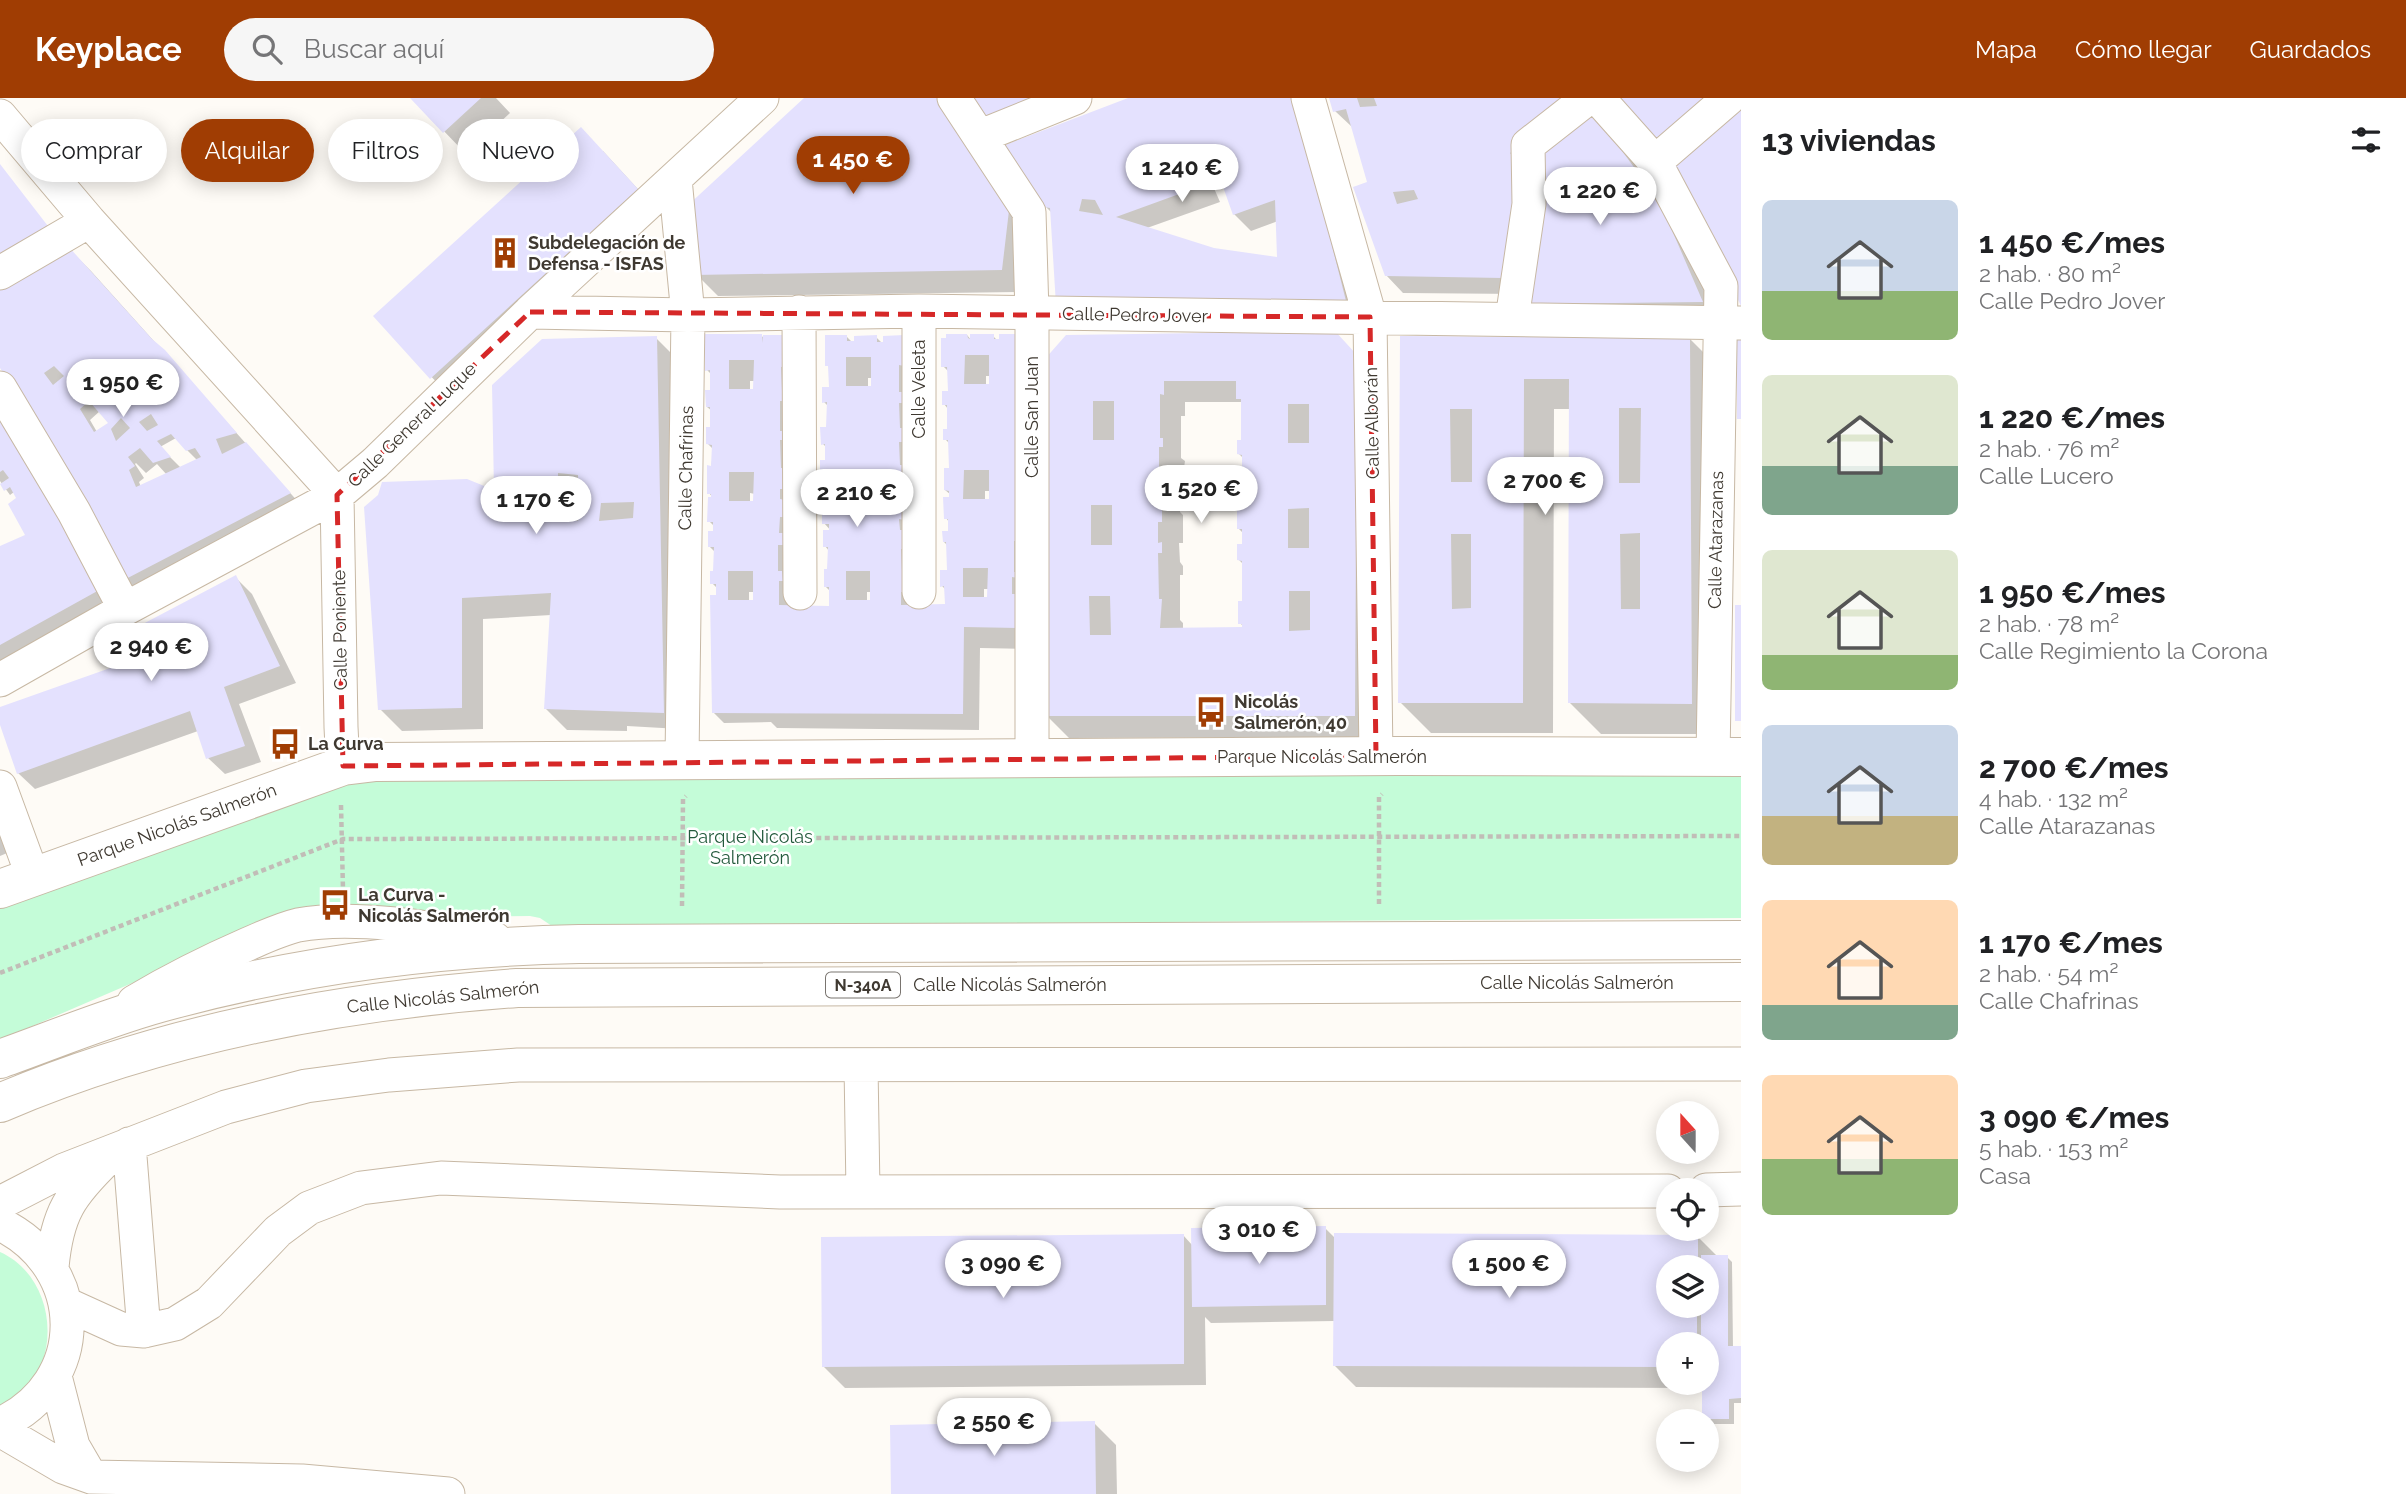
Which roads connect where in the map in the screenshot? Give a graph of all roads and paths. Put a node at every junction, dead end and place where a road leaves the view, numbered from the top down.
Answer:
1 (762, 98) edge
2 (954, 98) edge
3 (1075, 98) edge
4 (1308, 98) edge
5 (1588, 98) edge
6 (1598, 98) edge
7 (1729, 98) edge
8 (0, 116) edge
9 (981, 136) junction
10 (1656, 162) junction
11 (675, 178) junction
12 (89, 221) junction
13 (0, 273) edge
14 (919, 311) junction
15 (530, 312) junction
16 (799, 312) junction
17 (1031, 313) junction
18 (688, 315) junction
19 (1370, 317) junction
20 (1512, 318) junction
21 (1730, 323) edge
22 (0, 388) edge
23 (337, 495) junction
24 (919, 592) dead end
25 (800, 593) dead end
26 (125, 609) junction
27 (0, 680) edge
28 (1727, 757) edge
29 (1032, 758) junction
30 (335, 769) junction
31 (1382, 772) junction
32 (686, 774) junction
33 (0, 787) edge
34 (1379, 836) junction
35 (1741, 836) edge
36 (683, 838) junction
37 (343, 839) junction
38 (16, 883) edge
39 (343, 903) dead end
40 (1379, 904) dead end
41 (682, 906) dead end
42 (1741, 940) edge
43 (0, 973) edge
44 (1741, 982) edge
45 (0, 1059) edge
46 (1741, 1064) edge
47 (861, 1065) junction
48 (0, 1103) edge
49 (123, 1146) junction
50 (1741, 1189) edge
51 (1719, 1190) edge
52 (1656, 1191) edge
53 (863, 1192) junction
54 (0, 1203) edge
55 (0, 1224) edge
56 (52, 1267) junction
57 (66, 1304) junction
58 (144, 1331) junction
59 (55, 1376) junction
60 (0, 1424) edge
61 (0, 1430) edge
62 (91, 1477) junction
63 (448, 1494) edge

1 - 11 street, Calle General Luque
2 - 9 street, Calle San Juan
3 - 9 street
4 - 19 street, Calle Alborán
5 - 20 street
6 - 10 street, Calle Atarazanas
7 - 10 street
8 - 12 street
9 - 17 street, Calle San Juan
10 - 21 street, Calle Atarazanas
11 - 15 street, Calle General Luque
11 - 18 street, Calle Chafrinas
12 - 13 street
12 - 23 street
14 - 16 street, Calle Pedro Jover
14 - 17 street, Calle Pedro Jover
14 - 24 street, Calle Veleta
15 - 18 street, Calle Pedro Jover
15 - 23 street, Calle General Luque
16 - 18 street, Calle Pedro Jover
16 - 25 street
17 - 19 street, Calle Pedro Jover
17 - 29 street, Calle San Juan
18 - 32 street, Calle Chafrinas
19 - 20 street, Calle Pedro Jover
19 - 31 street, Calle Alborán
20 - 21 street, Calle Pedro Jover
21 - 28 street, Calle Atarazanas
22 - 26 street
23 - 26 street, Calle General Luque
23 - 30 street, Calle Poniente
26 - 27 street, Calle General Luque
28 - 31 main road, Parque Nicolás Salmerón
29 - 31 main road, Parque Nicolás Salmerón
29 - 32 main road, Parque Nicolás Salmerón
30 - 32 main road, Parque Nicolás Salmerón
30 - 37 path
30 - 38 main road, Parque Nicolás Salmerón
31 - 34 path
32 - 36 path
33 - 38 street
34 - 35 path
34 - 36 path
34 - 40 path
36 - 37 path
36 - 41 path
37 - 39 path
37 - 43 path
42 - 45 main road
44 - 48 main road, Calle Nicolás Salmerón / N-340A
46 - 47 street
47 - 49 street
47 - 53 street
49 - 54 street
49 - 56 street
49 - 58 street
50 - 51 street
52 - 53 street
53 - 58 street
55 - 56 street
56 - 57 street
57 - 58 street
57 - 59 street
59 - 60 street
59 - 62 street
61 - 62 street
62 - 63 street

